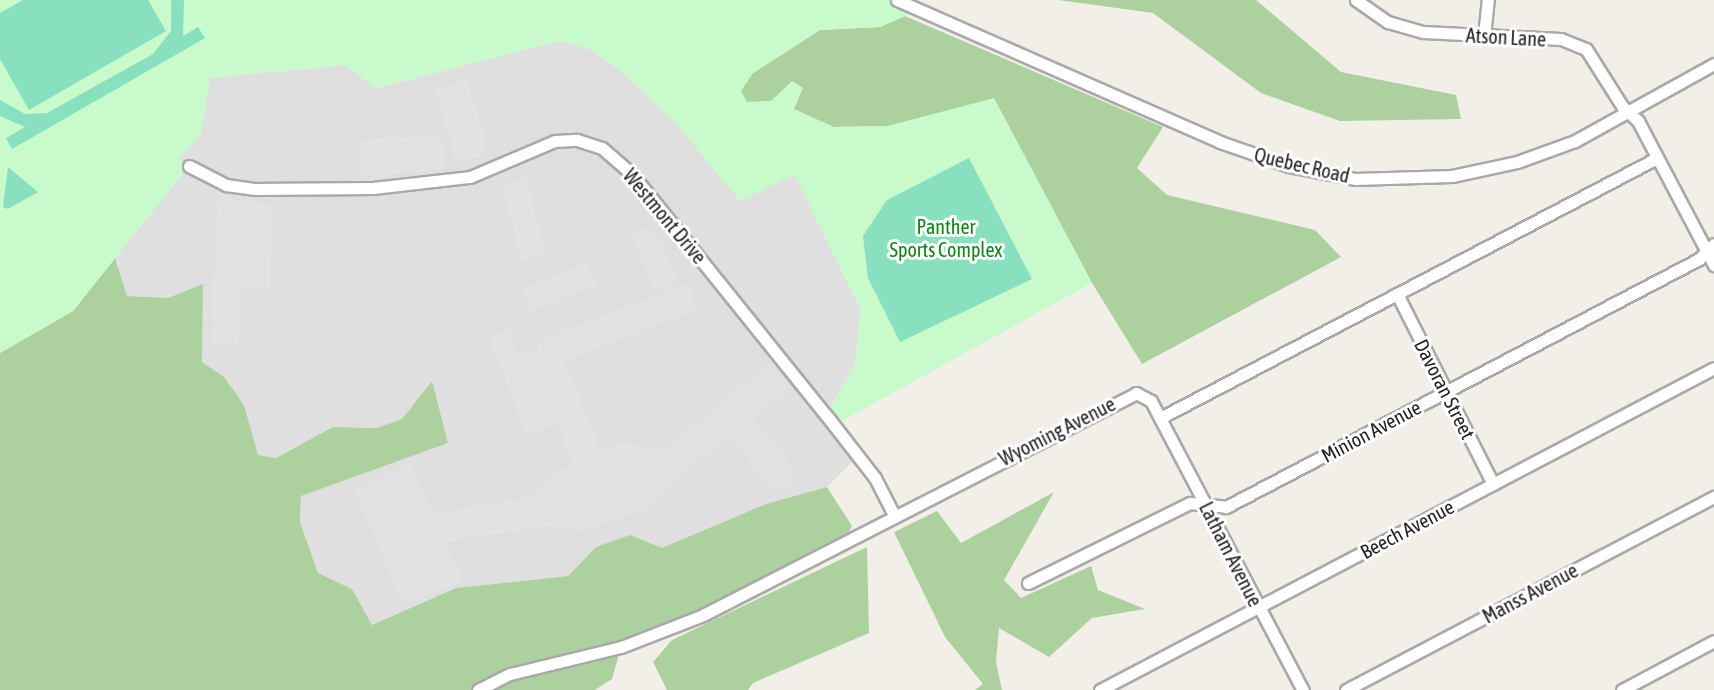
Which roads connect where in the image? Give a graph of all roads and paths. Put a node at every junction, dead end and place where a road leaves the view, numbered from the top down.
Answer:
1 (897, 0) edge
2 (1356, 0) edge
3 (1488, 0) edge
4 (1484, 36) junction
5 (1714, 64) edge
6 (1628, 112) junction
7 (1657, 158) junction
8 (189, 166) dead end
9 (1710, 248) edge
10 (1714, 265) edge
11 (1397, 294) junction
12 (1714, 368) edge
13 (1446, 391) junction
14 (1160, 418) junction
15 (1493, 484) junction
16 (1714, 497) edge
17 (1204, 502) junction
18 (894, 515) junction
19 (1028, 583) dead end
20 (1259, 607) junction
21 (1714, 641) edge
22 (478, 690) edge
23 (1100, 690) edge
24 (1303, 690) edge
25 (1346, 690) edge
26 (1622, 690) edge

1 - 6 street, Quebec Road
2 - 4 street, Atson Lane
3 - 4 street
4 - 6 street, Atson Lane
5 - 6 street, Quebec Road
6 - 7 street, Atson Lane
7 - 9 street, Atson Lane
7 - 11 street
8 - 18 street, Westmont Drive
9 - 10 street, Atson Lane
9 - 13 street, Minion Avenue
11 - 13 street, Davoran Street
11 - 14 street
12 - 15 street, Beech Avenue
13 - 15 street, Davoran Street
13 - 17 street, Minion Avenue
14 - 17 street, Latham Avenue
14 - 18 street, Wyoming Avenue
15 - 20 street, Beech Avenue
16 - 25 street, Manss Avenue
17 - 19 street, Minion Avenue
17 - 20 street, Latham Avenue
18 - 22 street, Wyoming Avenue
20 - 23 street, Beech Avenue
20 - 24 street, Latham Avenue
21 - 26 street

